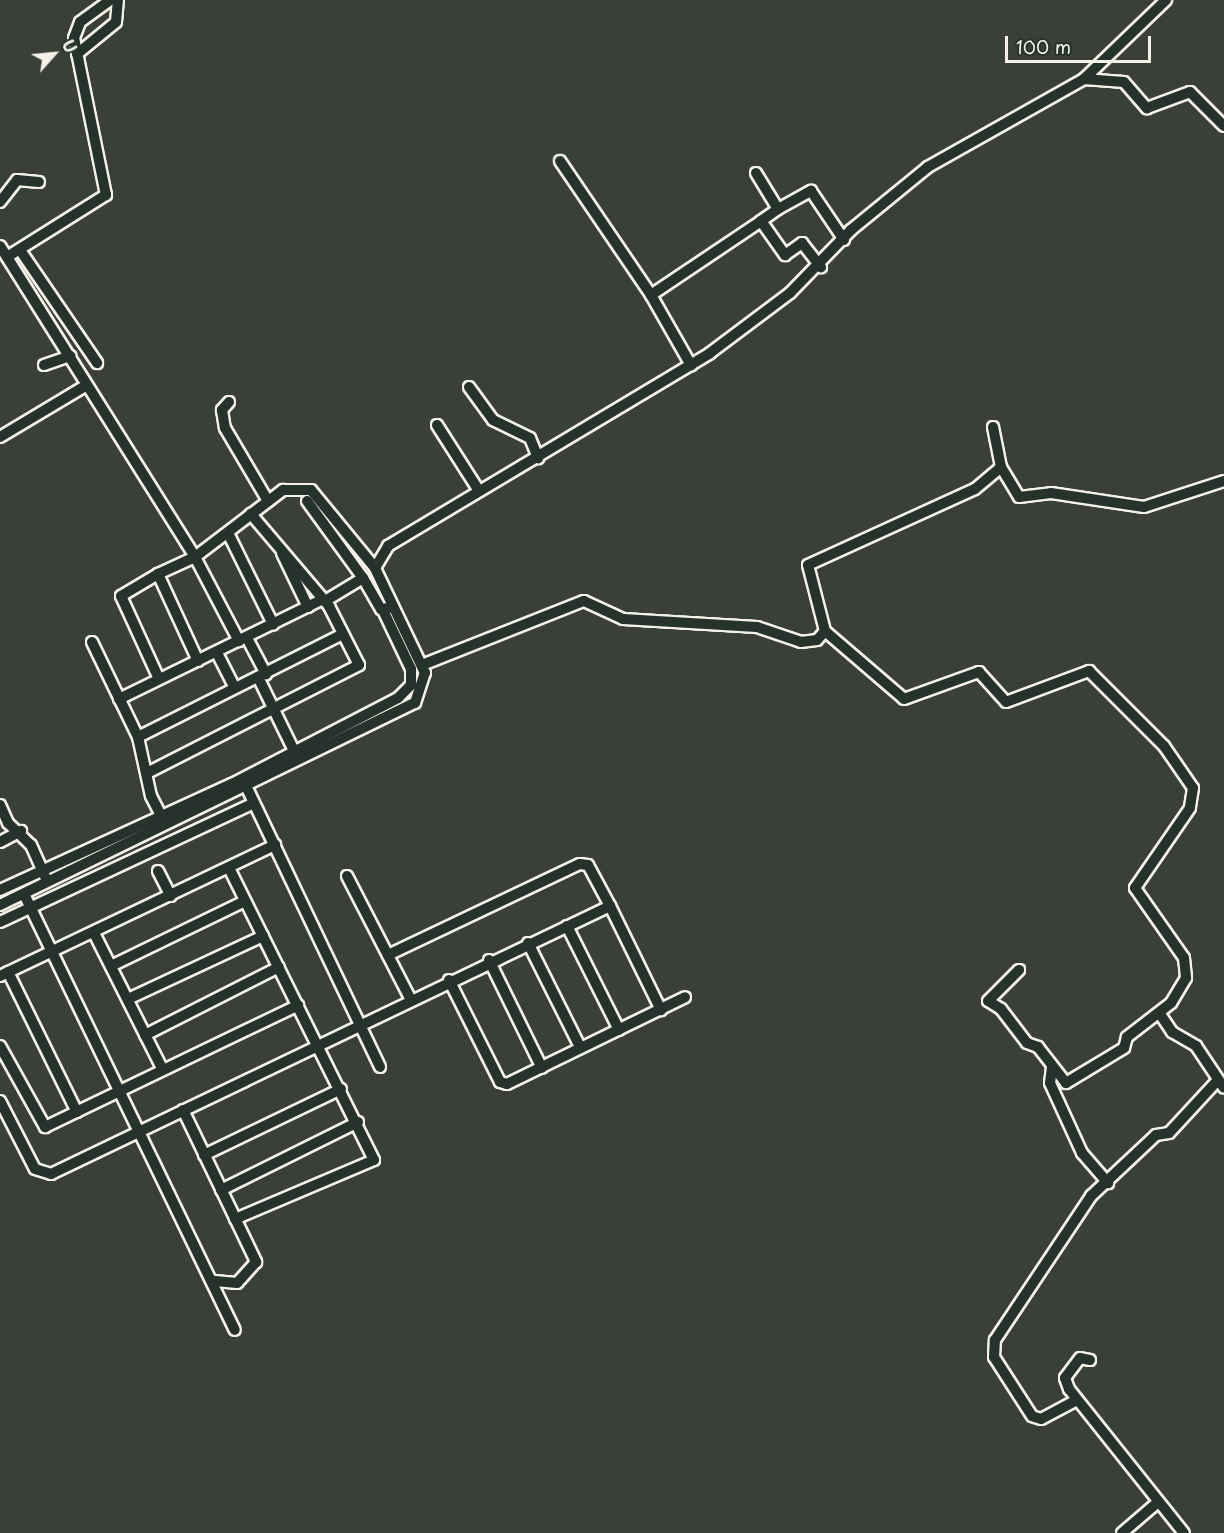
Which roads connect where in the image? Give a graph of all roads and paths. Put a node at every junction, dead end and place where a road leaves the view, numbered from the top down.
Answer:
1 (110, 0) edge
2 (118, 0) edge
3 (1166, 0) edge
4 (77, 54) junction
5 (1084, 79) junction
6 (1224, 126) edge
7 (560, 161) dead end
8 (756, 173) dead end
9 (39, 182) dead end
10 (0, 202) edge
11 (778, 209) junction
12 (760, 221) junction
13 (844, 240) junction
14 (0, 246) edge
15 (20, 250) junction
16 (8, 257) junction
17 (821, 267) junction
18 (651, 295) junction
19 (70, 356) junction
20 (97, 363) dead end
21 (44, 365) dead end
22 (691, 365) junction
23 (87, 385) junction
24 (469, 387) dead end
25 (229, 402) dead end
26 (437, 425) dead end
27 (993, 427) dead end
28 (0, 437) edge
29 (538, 458) junction
30 (1001, 467) junction
31 (1224, 481) edge
32 (479, 491) junction
33 (268, 501) junction
34 (307, 501) dead end
35 (251, 514) junction
36 (228, 533) junction
37 (279, 548) junction
38 (195, 557) junction
39 (375, 568) junction
40 (159, 574) junction
41 (363, 578) junction
42 (324, 600) junction
43 (308, 607) junction
44 (388, 608) junction
45 (273, 624) junction
46 (825, 631) junction
47 (343, 633) junction
48 (243, 639) junction
49 (92, 642) dead end
50 (217, 653) junction
51 (198, 662) junction
52 (422, 664) junction
53 (262, 675) junction
54 (159, 679) junction
55 (235, 688) junction
56 (119, 699) junction
57 (273, 711) junction
58 (138, 737) junction
59 (297, 757) junction
60 (147, 772) junction
61 (238, 788) junction
62 (254, 803) junction
63 (0, 805) edge
64 (162, 817) junction
65 (162, 830) junction
66 (21, 831) junction
67 (0, 842) edge
68 (274, 845) junction
69 (164, 846) junction
70 (229, 868) junction
71 (42, 871) junction
72 (158, 871) dead end
73 (347, 876) dead end
74 (47, 883) junction
75 (4, 889) edge
76 (24, 894) junction
77 (171, 896) junction
78 (14, 899) junction
79 (245, 901) junction
80 (0, 905) edge
81 (610, 906) junction
82 (31, 907) junction
83 (0, 922) edge
84 (567, 926) junction
85 (94, 933) junction
86 (263, 936) junction
87 (528, 943) junction
88 (53, 951) junction
89 (388, 955) junction
90 (489, 960) junction
91 (111, 966) junction
92 (279, 967) junction
93 (1018, 970) dead end
94 (4, 974) edge
95 (449, 980) junction
96 (685, 997) dead end
97 (410, 998) junction
98 (128, 999) junction
99 (298, 1005) junction
100 (661, 1010) junction
101 (1160, 1014) junction
102 (362, 1024) junction
103 (619, 1030) junction
104 (145, 1035) junction
105 (0, 1046) edge
106 (319, 1046) junction
107 (580, 1047) junction
108 (381, 1067) dead end
109 (1052, 1067) junction
110 (542, 1068) junction
111 (163, 1070) junction
112 (1220, 1084) edge
113 (341, 1089) junction
114 (121, 1090) junction
115 (0, 1101) edge
116 (183, 1110) junction
117 (77, 1112) junction
118 (358, 1122) junction
119 (141, 1131) junction
120 (204, 1155) junction
121 (1108, 1183) junction
122 (221, 1190) junction
123 (235, 1219) junction
124 (212, 1281) junction
125 (235, 1330) dead end
126 (1090, 1360) dead end
127 (1075, 1401) junction
128 (1157, 1503) junction
129 (1122, 1533) edge
130 (1184, 1533) edge

1 - 4 street
2 - 4 street
3 - 5 street
4 - 15 street
5 - 6 street
5 - 13 street
7 - 18 street
8 - 11 street
9 - 10 street
11 - 12 street
11 - 13 street
12 - 17 street
12 - 18 street
13 - 17 street
14 - 16 street
15 - 16 street
15 - 20 street
16 - 19 street
17 - 22 street
18 - 22 street
19 - 21 street
19 - 23 street
22 - 29 street
23 - 28 street
23 - 38 street
24 - 29 street
25 - 33 street
26 - 32 street
27 - 30 street
29 - 32 street
30 - 31 street
30 - 46 street
32 - 39 street
33 - 35 street
33 - 39 street
34 - 41 street
35 - 36 street
35 - 37 street
36 - 38 street
36 - 45 street
37 - 42 street
37 - 43 street
38 - 40 street
38 - 48 street
39 - 44 street
40 - 51 street
40 - 54 street
41 - 42 street
41 - 44 street
42 - 43 street
42 - 47 street
43 - 45 street
44 - 52 street
44 - 59 street
45 - 48 street
46 - 52 street
46 - 101 street
47 - 53 street
47 - 57 street
48 - 50 street
48 - 53 street
49 - 56 street
50 - 51 street
50 - 55 street
51 - 54 street
52 - 59 street
53 - 55 street
53 - 57 street
54 - 56 street
55 - 58 street
56 - 58 street
57 - 59 street
57 - 60 street
58 - 60 street
59 - 61 street
59 - 61 street
60 - 64 street
61 - 62 street
61 - 64 street
61 - 65 street
62 - 68 street
62 - 69 street
63 - 66 street
64 - 65 street
64 - 71 street
65 - 69 street
65 - 74 street
66 - 67 street
66 - 71 street
68 - 70 street
68 - 102 street
69 - 82 street
70 - 77 street
70 - 79 street
71 - 74 street
71 - 75 street
72 - 77 street
73 - 89 street
74 - 76 street
75 - 78 street
76 - 78 street
76 - 82 street
77 - 85 street
78 - 80 street
79 - 86 street
79 - 91 street
81 - 84 street
81 - 89 street
81 - 100 street
82 - 83 street
82 - 88 street
84 - 87 street
84 - 103 street
85 - 88 street
85 - 91 street
86 - 92 street
86 - 98 street
87 - 90 street
87 - 107 street
88 - 94 street
88 - 114 street
89 - 97 street
90 - 95 street
90 - 110 street
91 - 98 street
92 - 99 street
92 - 104 street
93 - 109 street
94 - 117 street
95 - 97 street
95 - 110 street
96 - 100 street
97 - 102 street
98 - 104 street
99 - 106 street
99 - 111 street
100 - 103 street
101 - 109 street
101 - 112 street
102 - 106 street
102 - 108 street
103 - 107 street
104 - 111 street
105 - 117 street
106 - 113 street
106 - 116 street
107 - 110 street
109 - 121 street
111 - 114 street
112 - 121 street
113 - 118 street
113 - 120 street
114 - 117 street
114 - 119 street
115 - 119 street
116 - 119 street
116 - 120 street
118 - 122 street
118 - 123 street
119 - 124 street
120 - 122 street
121 - 127 street
122 - 123 street
123 - 124 street
124 - 125 street
126 - 127 street
127 - 128 street
128 - 129 street
128 - 130 street

